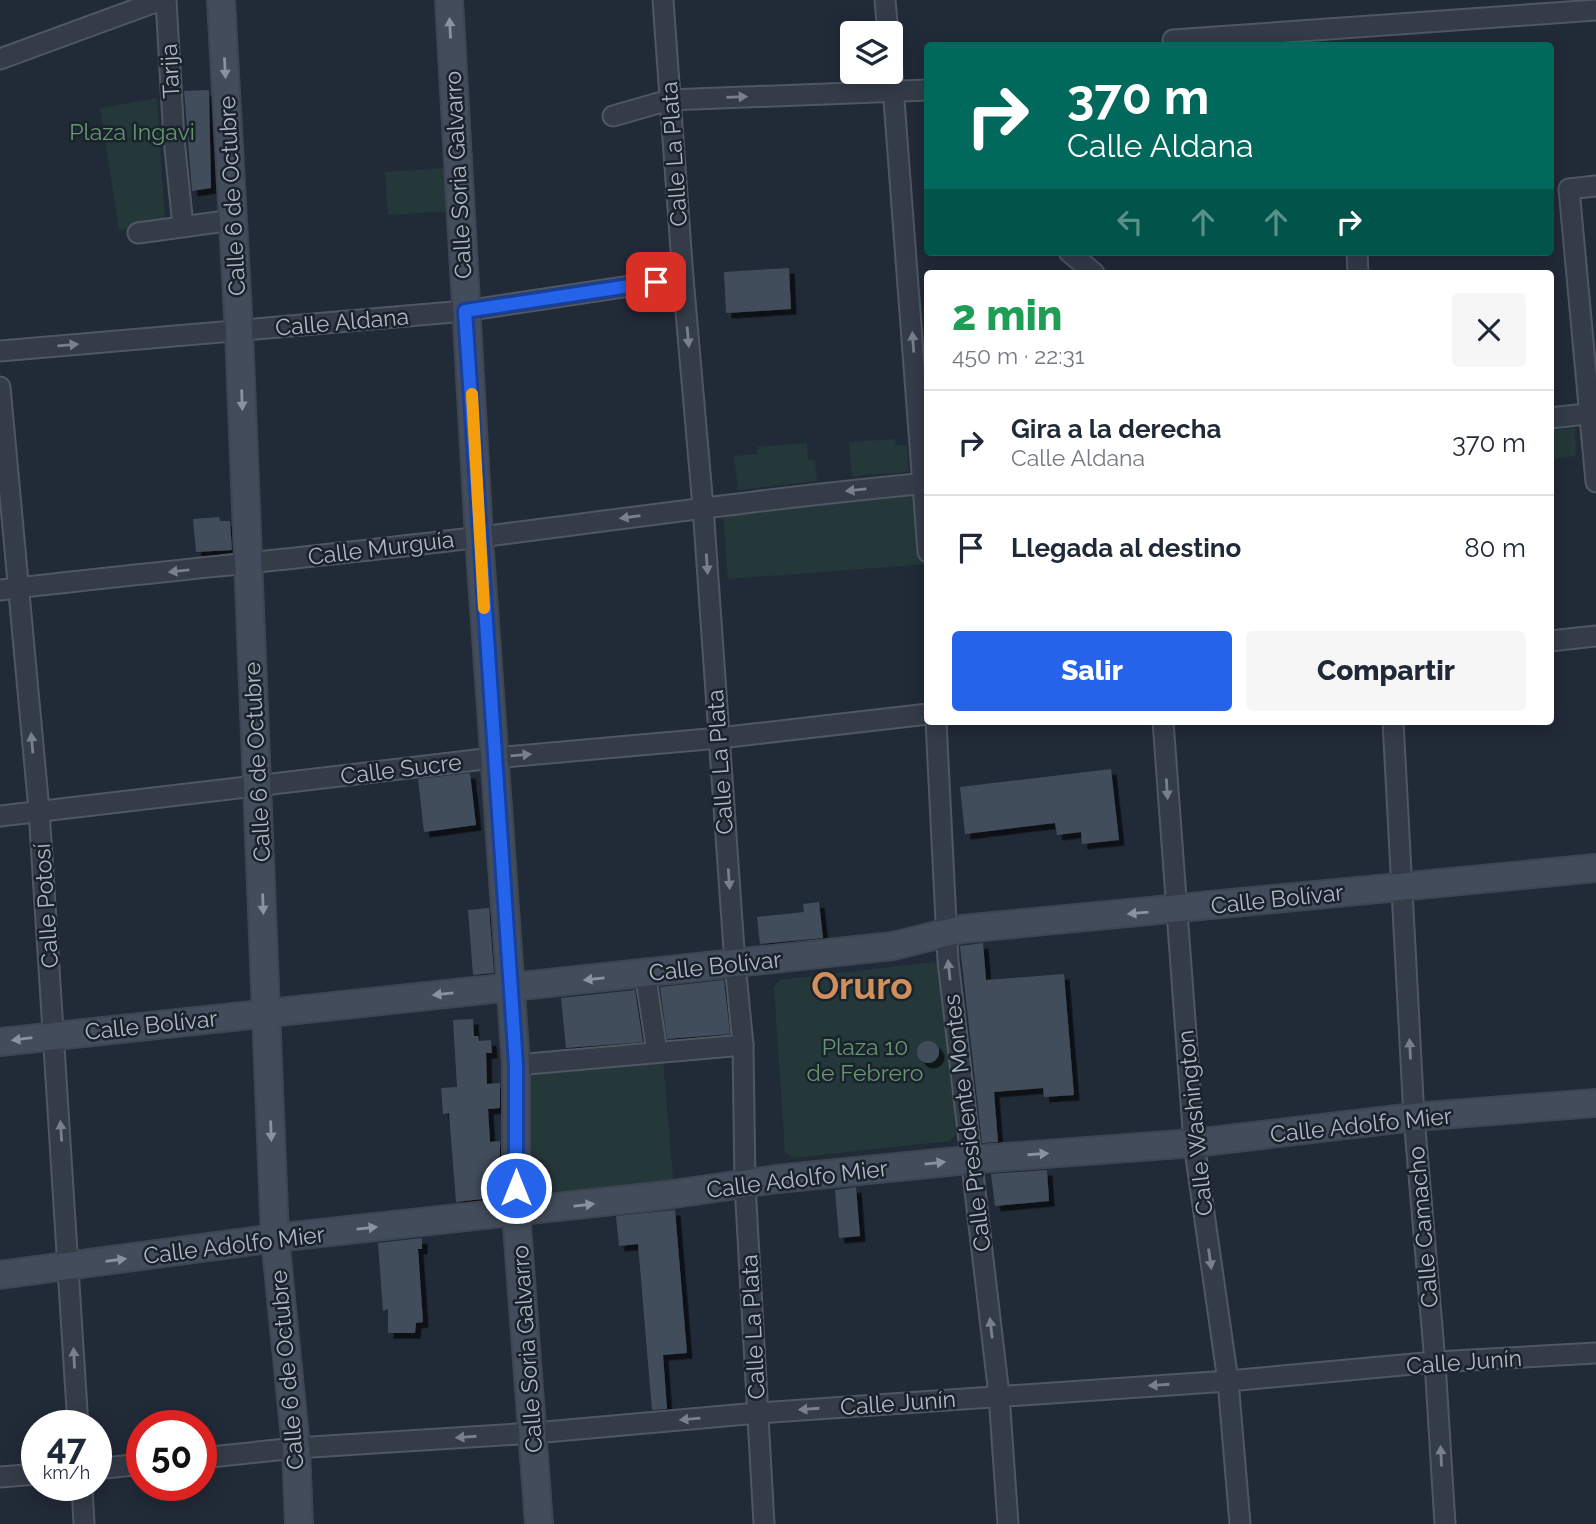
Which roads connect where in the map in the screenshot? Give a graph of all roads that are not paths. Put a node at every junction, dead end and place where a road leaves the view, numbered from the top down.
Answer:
1 (161, 0) edge
2 (166, 0) edge
3 (221, 0) edge
4 (449, 0) edge
5 (663, 0) edge
6 (885, 0) edge
7 (1596, 10) edge
8 (887, 21) edge
9 (1173, 40) dead end
10 (0, 59) edge
11 (893, 84) edge
12 (893, 90) junction
13 (924, 90) edge
14 (669, 100) junction
15 (613, 116) dead end
16 (1596, 186) edge
17 (233, 220) junction
18 (183, 226) junction
19 (138, 233) dead end
20 (1074, 256) edge
21 (1090, 270) edge
22 (683, 278) junction
23 (465, 311) junction
24 (239, 332) junction
25 (0, 351) edge
26 (0, 387) edge
27 (1593, 413) edge
28 (1554, 418) edge
29 (924, 459) edge
30 (1596, 482) edge
31 (924, 483) edge
32 (703, 507) junction
33 (479, 537) junction
34 (247, 564) junction
35 (9, 589) edge
36 (1596, 636) edge
37 (1554, 641) edge
38 (924, 714) edge
39 (936, 725) edge
40 (1163, 725) edge
41 (1393, 725) edge
42 (719, 738) junction
43 (494, 758) junction
44 (259, 787) junction
45 (39, 810) junction
46 (0, 816) edge
47 (1596, 868) edge
48 (1401, 887) junction
49 (1176, 909) junction
50 (947, 931) junction
51 (734, 964) junction
52 (645, 974) junction
53 (511, 988) junction
54 (268, 1012) junction
55 (55, 1035) junction
56 (0, 1042) edge
57 (743, 1045) junction
58 (657, 1052) junction
59 (516, 1065) junction
60 (1596, 1103) edge
61 (1414, 1117) junction
62 (1194, 1143) junction
63 (970, 1160) junction
64 (745, 1184) junction
65 (516, 1212) junction
66 (275, 1238) junction
67 (69, 1266) junction
68 (0, 1275) edge
69 (1596, 1353) edge
70 (1435, 1362) junction
71 (1227, 1381) junction
72 (999, 1395) junction
73 (77, 1410) edge
74 (758, 1413) junction
75 (534, 1433) junction
76 (296, 1448) junction
77 (217, 1456) edge
78 (21, 1475) edge
79 (0, 1477) edge
80 (82, 1501) edge
81 (83, 1524) edge
82 (299, 1524) edge
83 (539, 1524) edge
84 (764, 1524) edge
85 (1008, 1524) edge
86 (1240, 1524) edge
87 (1445, 1524) edge

1 - 10 street
2 - 18 street, Tarija
3 -> 17 main road, Calle 6 de Octubre
23 -> 4 main road, Calle Soria Galvarro
5 - 14 street, Calle La Plata
6 - 8 street
7 - 9 street
11 - 12 street
12 - 13 street
14 -> 12 street
29 -> 12 street
14 - 15 street
14 - 22 street, Calle La Plata
16 - 27 street
17 - 18 street
17 - 24 main road, Calle 6 de Octubre
18 - 19 street
20 - 21 street
22 - 23 street, Calle Aldana
22 -> 32 street, Calle La Plata
23 - 24 street, Calle Aldana
23 - 33 main road, Calle Soria Galvarro
25 -> 24 street, Calle Aldana
24 -> 34 main road, Calle 6 de Octubre
26 - 35 street, Calle Potosí
27 - 28 street
27 - 30 street
31 -> 32 street, Calle Murguía
32 -> 33 street, Calle Murguía
32 -> 42 street, Calle La Plata
33 - 34 street, Calle Murguía
33 - 43 main road, Calle Soria Galvarro
34 -> 35 street, Calle Murguía
34 - 44 main road, Calle 6 de Octubre
45 -> 35 street, Calle Potosí
36 - 37 street
38 - 42 street, Calle Sucre
39 - 50 street, Calle Presidente Montes
40 -> 49 street, Calle Washington
41 - 48 street, Calle Camacho
43 -> 42 street, Calle Sucre
42 -> 51 street, Calle La Plata
43 - 44 street, Calle Sucre
43 - 53 main road, Calle Soria Galvarro
44 - 45 street, Calle Sucre
44 -> 54 main road, Calle 6 de Octubre
45 - 46 street, Calle Sucre
45 - 55 street, Calle Potosí
47 - 48 main road, Calle Bolívar
48 - 49 main road, Calle Bolívar
61 -> 48 street, Calle Camacho
49 -> 50 main road, Calle Bolívar
49 - 62 street, Calle Washington
50 - 51 main road, Calle Bolívar
63 -> 50 street, Calle Presidente Montes
51 - 52 main road, Calle Bolívar
51 - 57 street, Calle La Plata
52 -> 53 main road, Calle Bolívar
52 - 58 street
53 -> 54 main road, Calle Bolívar
53 - 59 main road, Calle Soria Galvarro
54 - 55 main road, Calle Bolívar
54 -> 66 main road, Calle 6 de Octubre
55 -> 56 main road, Calle Bolívar
67 -> 55 street, Calle Potosí
57 - 58 street
57 - 64 street, Calle La Plata
58 - 59 street
59 - 65 main road, Calle Soria Galvarro
60 - 61 main road, Calle Adolfo Mier
61 - 62 main road, Calle Adolfo Mier
61 - 70 street, Calle Camacho
63 -> 62 main road, Calle Adolfo Mier
62 -> 71 street, Calle Washington
64 -> 63 main road, Calle Adolfo Mier
72 -> 63 street, Calle Presidente Montes
65 -> 64 main road, Calle Adolfo Mier
64 - 74 street, Calle La Plata
66 -> 65 main road, Calle Adolfo Mier
65 - 75 main road, Calle Soria Galvarro
67 -> 66 main road, Calle Adolfo Mier
66 - 76 main road, Calle 6 de Octubre
67 - 68 main road, Calle Adolfo Mier
73 -> 67 street, Calle Potosí
69 - 70 street, Calle Junín
70 - 71 street, Calle Junín
87 -> 70 street, Calle Camacho
71 -> 72 street, Calle Junín
71 - 86 street, Calle Washington
72 -> 74 street, Calle Junín
72 - 85 street, Calle Presidente Montes
74 -> 75 street, Calle Junín
74 - 84 street, Calle La Plata
75 -> 76 street, Calle Junín
75 - 83 main road, Calle Soria Galvarro
76 - 77 street, Calle Junín
76 - 82 main road, Calle 6 de Octubre
78 - 79 street
80 - 81 street

